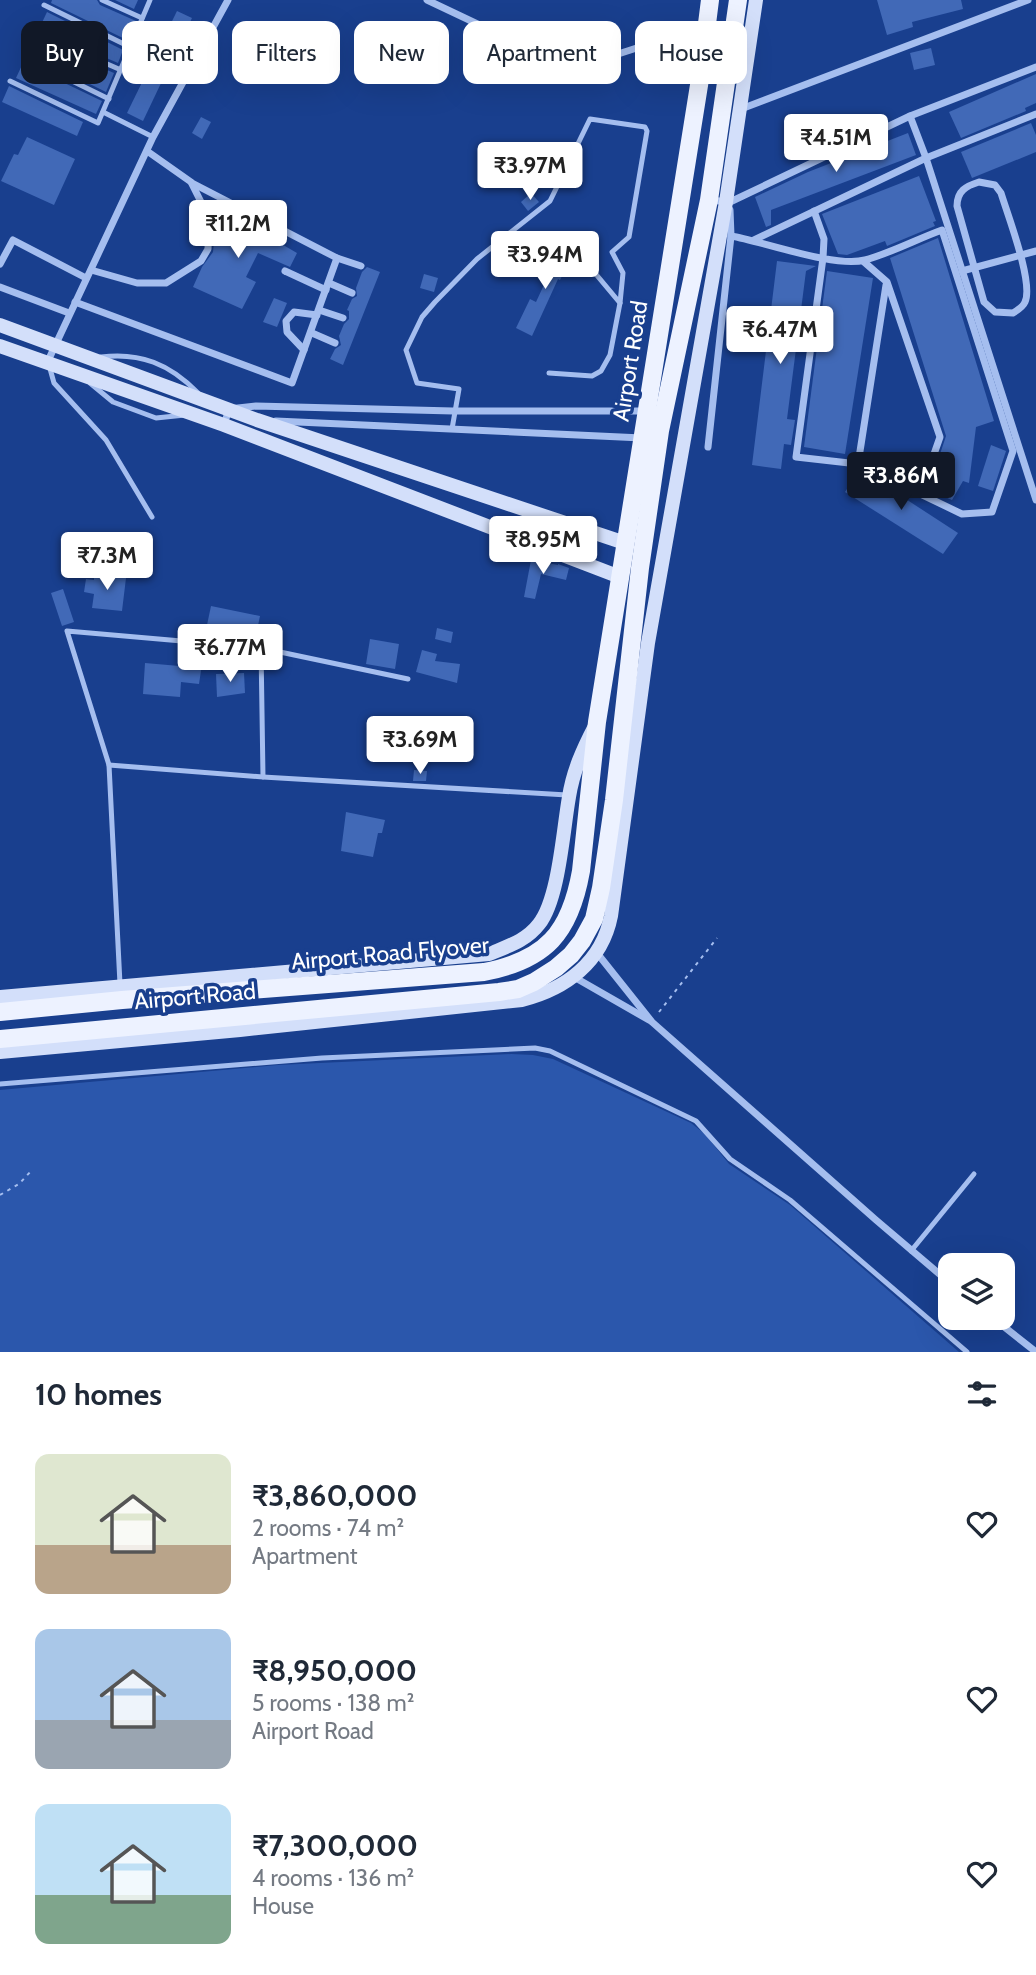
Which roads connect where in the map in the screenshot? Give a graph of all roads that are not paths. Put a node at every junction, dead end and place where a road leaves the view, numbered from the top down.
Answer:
1 (102, 0) edge
2 (150, 0) edge
3 (228, 0) edge
4 (427, 0) edge
5 (738, 0) edge
6 (756, 0) edge
7 (1028, 0) edge
8 (708, 2) edge
9 (44, 5) dead end
10 (142, 19) joint
11 (706, 21) edge
12 (122, 43) edge
13 (635, 49) edge
14 (108, 64) edge
15 (1036, 67) edge
16 (121, 70) joint
17 (10, 81) dead end
18 (78, 84) edge
19 (699, 84) edge
20 (109, 99) junction
21 (741, 109) junction
22 (103, 112) junction
23 (1036, 114) edge
24 (910, 116) junction
25 (153, 137) junction
26 (148, 151) junction
27 (926, 158) junction
28 (191, 182) junction
29 (721, 202) junction
30 (814, 211) junction
31 (564, 236) dead end
32 (731, 236) junction
33 (754, 240) junction
34 (1036, 251) edge
35 (1021, 256) junction
36 (337, 258) junction
37 (823, 258) junction
38 (863, 261) junction
39 (0, 264) edge
40 (361, 266) dead end
41 (975, 268) junction
42 (91, 270) junction
43 (285, 271) dead end
44 (962, 271) junction
45 (86, 278) junction
46 (887, 282) junction
47 (0, 287) edge
48 (328, 287) junction
49 (352, 293) dead end
50 (75, 302) junction
51 (620, 303) junction
52 (69, 313) junction
53 (318, 313) junction
54 (343, 318) dead end
55 (0, 326) edge
56 (312, 333) junction
57 (335, 343) dead end
58 (54, 345) junction
59 (0, 346) edge
60 (304, 350) junction
61 (48, 363) junction
62 (549, 373) dead end
63 (229, 409) junction
64 (456, 411) junction
65 (647, 411) junction
66 (257, 420) junction
67 (224, 425) junction
68 (453, 429) junction
69 (251, 435) junction
70 (642, 438) junction
71 (708, 447) dead end
72 (858, 464) junction
73 (920, 494) junction
74 (1036, 500) edge
75 (152, 517) dead end
76 (625, 543) junction
77 (620, 577) junction
78 (261, 648) junction
79 (408, 679) dead end
80 (597, 722) junction
81 (109, 765) junction
82 (263, 777) junction
83 (569, 795) junction
84 (597, 953) junction
85 (574, 977) junction
86 (120, 987) junction
87 (0, 997) edge
88 (0, 1012) edge
89 (652, 1022) junction
90 (0, 1039) edge
91 (0, 1052) edge
92 (0, 1084) edge
93 (974, 1174) dead end
94 (911, 1251) junction
95 (938, 1273) edge
96 (1008, 1330) edge
97 (967, 1352) edge
98 (1036, 1352) edge

1 - 10 lane
2 - 10 lane
3 - 25 street
4 - 13 street
5 - 29 main road
6 - 21 street
7 - 21 street
8 - 11 main road, Airport Road
9 - 12 lane
14 - 16 lane
15 - 24 street
16 - 20 lane
17 - 22 lane
18 - 20 lane
19 - 65 main road, Airport Road
20 - 22 lane
21 - 29 street
22 - 25 lane
23 - 27 street
24 - 27 street
24 - 29 street
25 - 26 street
26 - 28 street
26 - 42 street
27 - 30 street
27 - 44 street
28 - 36 street
28 - 42 street
29 - 32 street
29 - 84 street
29 - 90 main road, Airport Road
30 - 33 street
30 - 37 street
31 - 51 lane
32 - 33 street
32 - 71 street
33 - 37 street
34 - 35 street
35 - 41 street
35 - 41 street
35 - 41 street
36 - 40 street
36 - 48 street
37 - 38 street
37 - 72 street
38 - 46 street
38 - 73 street
39 - 45 street
41 - 44 street
42 - 45 street
43 - 48 street
44 - 74 street
45 - 50 street
46 - 72 street
46 - 73 street
47 - 52 street
48 - 49 street
48 - 53 street
50 - 52 street
50 - 60 street
51 - 62 lane
51 - 64 lane
52 - 58 street
53 - 54 street
53 - 56 street
53 - 60 street
55 - 58 street
56 - 57 street
56 - 60 street
58 - 61 street
58 - 63 street
59 - 61 street
61 - 67 street
61 - 75 lane
63 - 64 street
63 - 66 street
63 - 67 street
64 - 65 street
64 - 68 lane
65 - 70 main road, Airport Road
66 - 68 street
66 - 69 street
66 - 76 street
67 - 69 street
68 - 70 street
69 - 77 street
70 - 76 main road, Airport Road
72 - 73 street
76 - 77 main road, Airport Road
77 - 80 main road, Airport Road
78 - 79 lane
78 - 81 lane
78 - 82 lane
80 - 83 street
80 - 88 main road, Airport Road Flyover
81 - 82 lane
81 - 86 lane
82 - 83 lane
83 - 86 street
84 - 85 street
84 - 89 street
85 - 89 street
85 - 91 street
86 - 87 street
89 - 94 street
92 - 97 lane
93 - 94 lane
94 - 95 street
96 - 98 street

